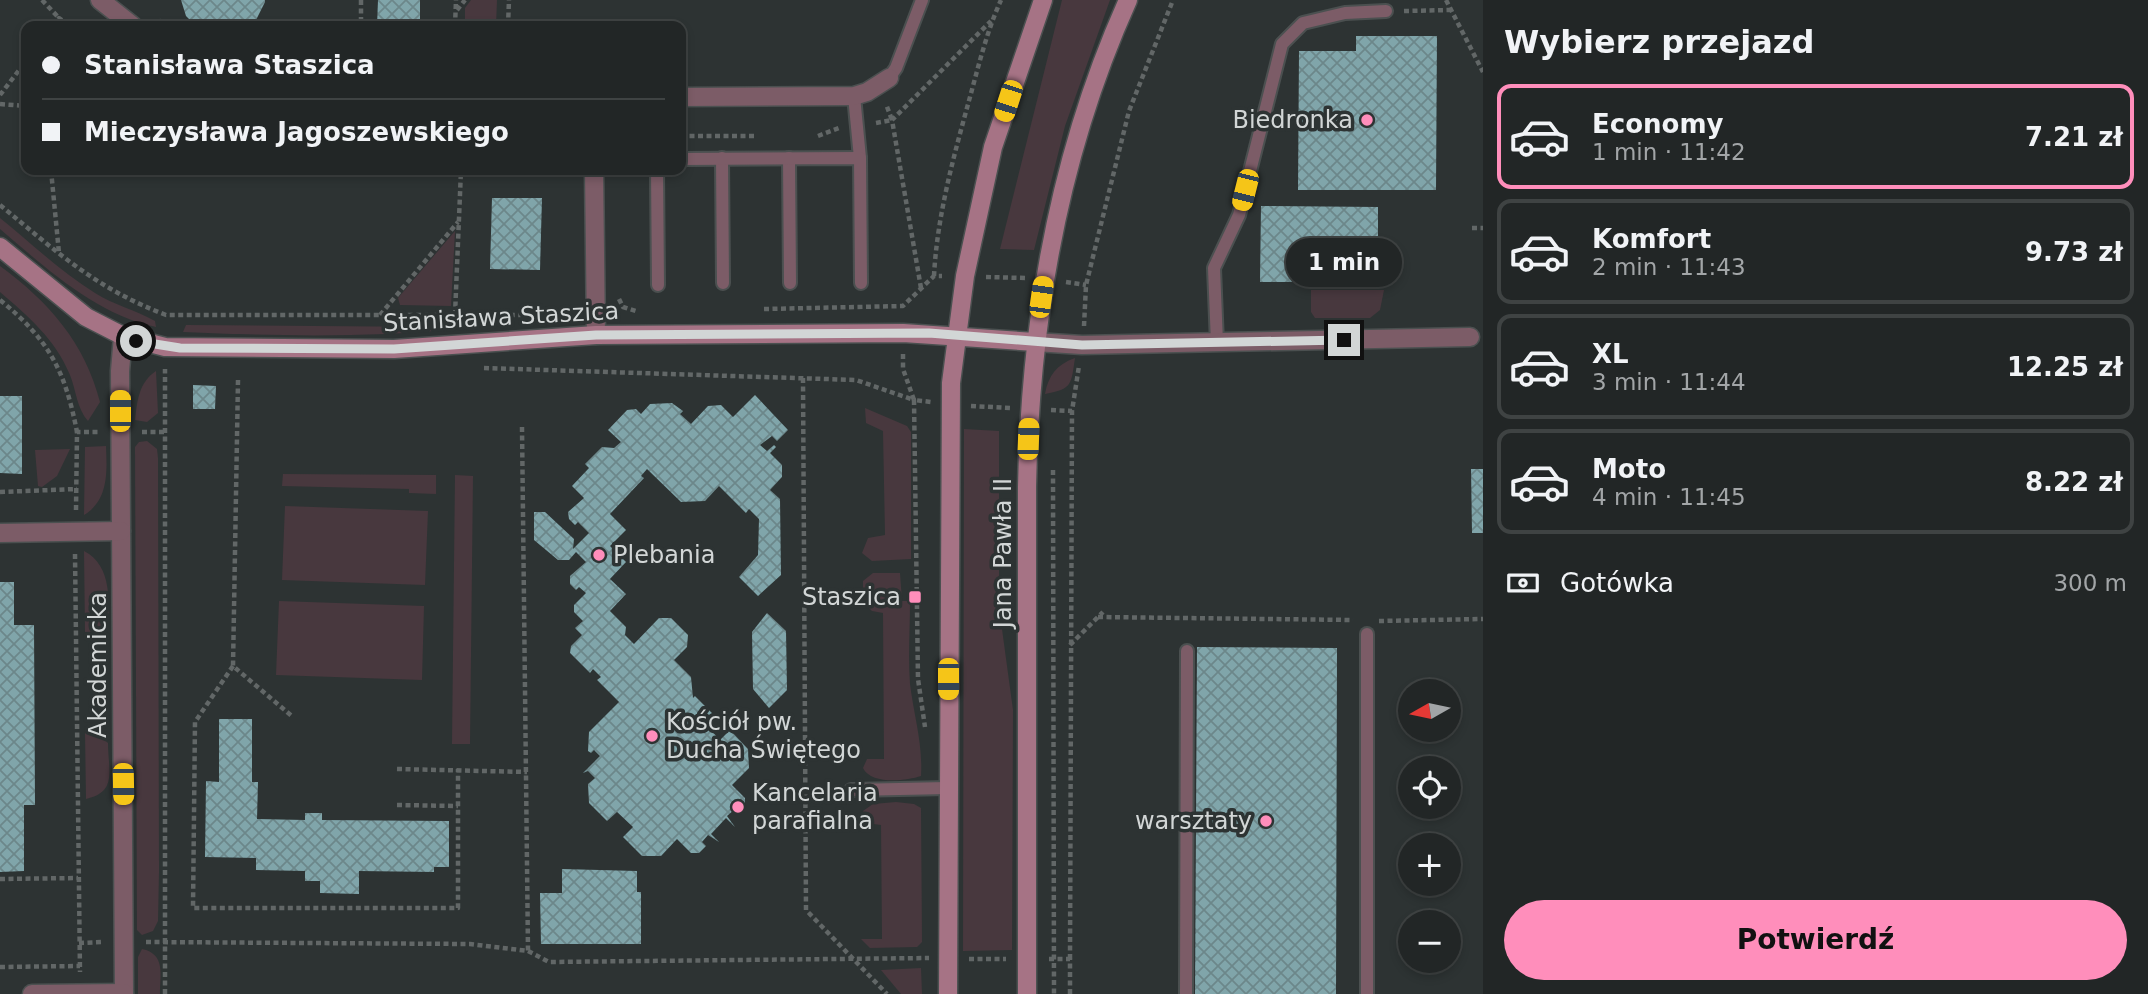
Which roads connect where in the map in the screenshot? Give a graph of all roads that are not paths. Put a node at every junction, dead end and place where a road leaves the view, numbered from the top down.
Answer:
1 (100, 0) edge
2 (922, 0) edge
3 (1043, 0) edge
4 (1128, 0) edge
5 (1386, 11) road end
6 (127, 21) edge
7 (884, 82) joint
8 (854, 96) junction
9 (686, 97) edge
10 (789, 158) junction
11 (860, 158) junction
12 (686, 159) edge
13 (722, 159) junction
14 (594, 175) edge
15 (657, 175) edge
16 (0, 247) edge
17 (723, 283) dead end
18 (790, 283) dead end
19 (861, 283) dead end
20 (658, 285) dead end
21 (596, 335) junction
22 (956, 335) junction
23 (123, 336) junction
24 (1471, 337) dead end
25 (1035, 342) junction
26 (1217, 343) junction
27 (121, 531) junction
28 (0, 533) edge
29 (1367, 634) dead end
30 (1187, 651) dead end
31 (948, 788) junction
32 (851, 790) dead end
33 (32, 994) edge
34 (81, 994) edge
35 (124, 994) edge
36 (948, 994) edge
37 (1027, 994) edge
38 (1186, 994) edge
39 (1367, 994) edge

1 - 6 street
2 - 7 lane
3 - 22 main road
4 - 25 main road, Jana Pawła II
5 - 26 lane
7 - 8 street
8 - 9 street
8 - 11 lane
10 - 11 lane
10 - 13 lane
10 - 18 lane
11 - 19 lane
12 - 13 lane
13 - 17 lane
14 - 21 street
15 - 20 lane
16 - 23 main road, Stanisława Staszica
21 - 22 main road, Stanisława Staszica
21 - 23 main road, Stanisława Staszica
22 - 25 main road, Stanisława Staszica
22 - 31 main road
23 - 27 street, Akademicka
24 - 26 street
25 - 26 street
25 - 37 main road, Jana Pawła II
27 - 28 street
27 - 35 street, Akademicka
29 - 39 lane
30 - 38 lane
31 - 32 lane
31 - 36 main road
33 - 34 street
34 - 35 street

